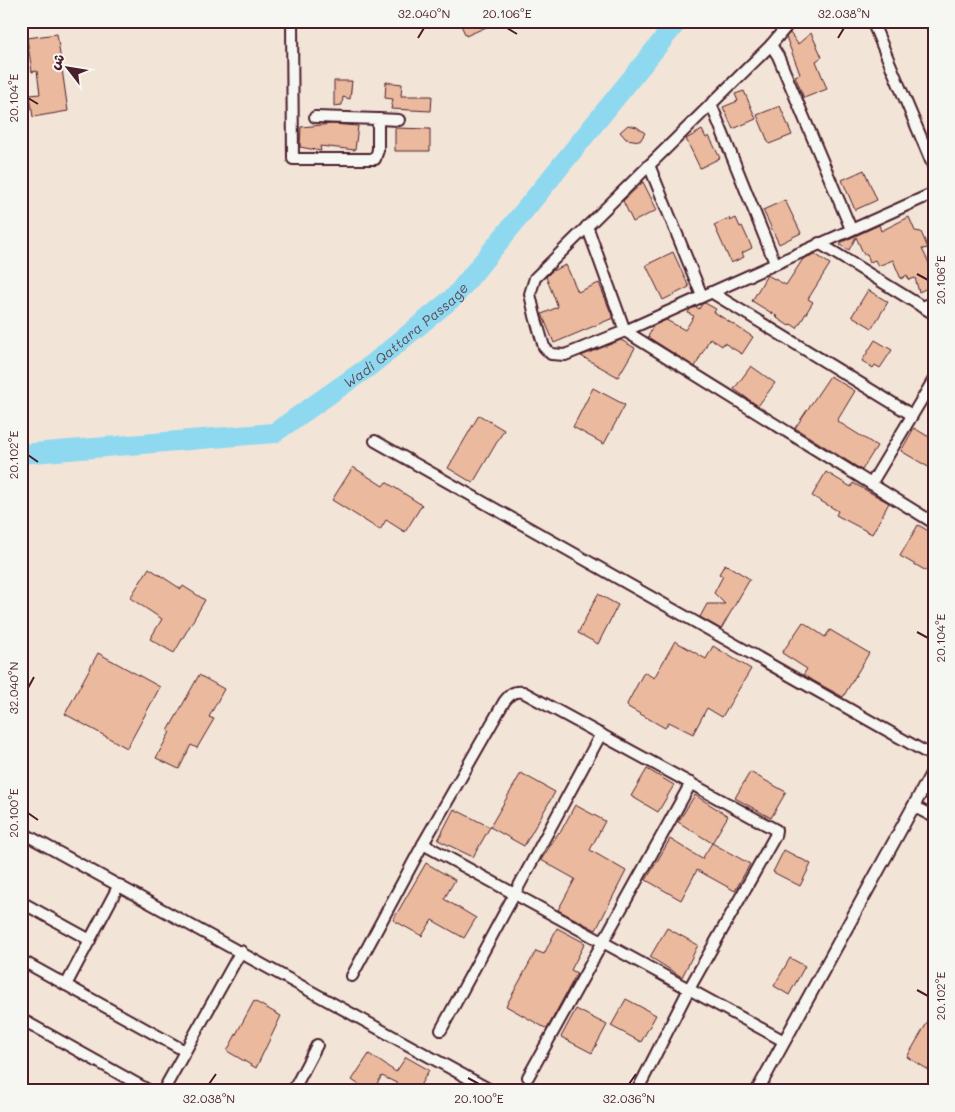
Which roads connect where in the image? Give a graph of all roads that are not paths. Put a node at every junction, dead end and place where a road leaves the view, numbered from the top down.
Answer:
1 (292, 21) edge
2 (791, 21) edge
3 (872, 21) edge
4 (771, 45) junction
5 (711, 104) junction
6 (315, 118) dead end
7 (378, 120) junction
8 (398, 120) dead end
9 (649, 165) junction
10 (934, 168) edge
11 (934, 192) edge
12 (587, 226) junction
13 (851, 229) junction
14 (819, 244) junction
15 (775, 263) junction
16 (707, 294) junction
17 (934, 302) edge
18 (922, 307) junction
19 (934, 314) edge
20 (625, 330) junction
21 (934, 379) edge
22 (912, 415) junction
23 (375, 441) dead end
24 (871, 484) junction
25 (934, 522) edge
26 (601, 734) junction
27 (934, 757) edge
28 (934, 769) edge
29 (691, 783) junction
30 (913, 806) junction
31 (934, 817) edge
32 (21, 832) edge
33 (423, 844) junction
34 (119, 885) junction
35 (515, 894) junction
36 (21, 902) edge
37 (90, 940) junction
38 (602, 942) junction
39 (241, 952) junction
40 (21, 960) edge
41 (352, 976) dead end
42 (66, 985) junction
43 (689, 989) junction
44 (21, 1019) edge
45 (441, 1030) dead end
46 (784, 1041) junction
47 (317, 1046) dead end
48 (185, 1051) junction
49 (528, 1078) dead end
50 (150, 1091) edge
51 (163, 1091) edge
52 (293, 1091) edge
53 (492, 1091) edge
54 (636, 1091) edge
55 (757, 1091) edge

1 - 7 street
2 - 4 street
3 - 10 street
4 - 5 street
4 - 13 street
5 - 9 street
5 - 15 street
6 - 7 street
7 - 8 street
9 - 12 street
9 - 16 street
11 - 13 street
12 - 20 street
12 - 20 street
13 - 14 street
14 - 15 street
14 - 18 street
15 - 16 street
16 - 20 street
16 - 22 street
17 - 18 street
18 - 19 street
20 - 24 street
21 - 22 street
22 - 24 street
23 - 27 street
24 - 25 street
26 - 29 street
26 - 33 street
26 - 35 street
28 - 30 street
29 - 38 street
29 - 43 street
30 - 31 street
30 - 46 street
32 - 34 street
33 - 35 street
33 - 41 street
34 - 37 street
34 - 39 street
35 - 38 street
35 - 45 street
36 - 37 street
37 - 42 street
38 - 43 street
38 - 49 street
39 - 48 street
39 - 53 street
40 - 42 street
42 - 48 street
43 - 46 street
43 - 54 street
44 - 50 street
46 - 55 street
47 - 52 street
48 - 51 street

